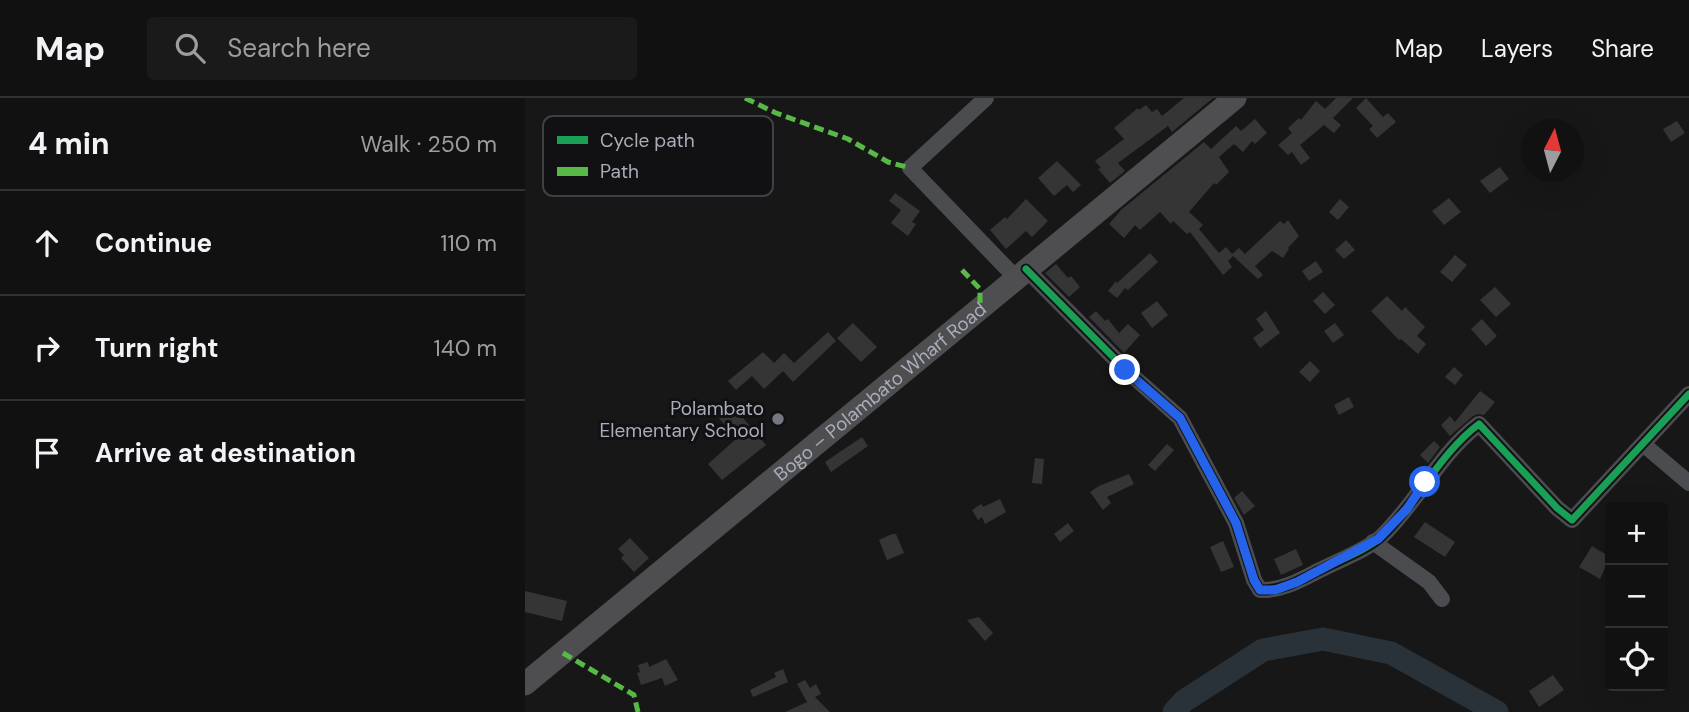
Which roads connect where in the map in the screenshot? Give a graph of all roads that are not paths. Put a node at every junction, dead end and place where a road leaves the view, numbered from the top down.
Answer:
1 (986, 98) edge
2 (1235, 98) edge
3 (1021, 273) junction
4 (1689, 394) edge
5 (1643, 444) junction
6 (1689, 483) edge
7 (1373, 542) junction
8 (1442, 599) dead end
9 (525, 684) edge

1 - 3 street
2 - 3 highway, Bogo – Polambato Wharf Road
3 - 7 street
3 - 9 highway, Bogo – Polambato Wharf Road
4 - 5 street
5 - 6 street
5 - 7 street
7 - 8 street

